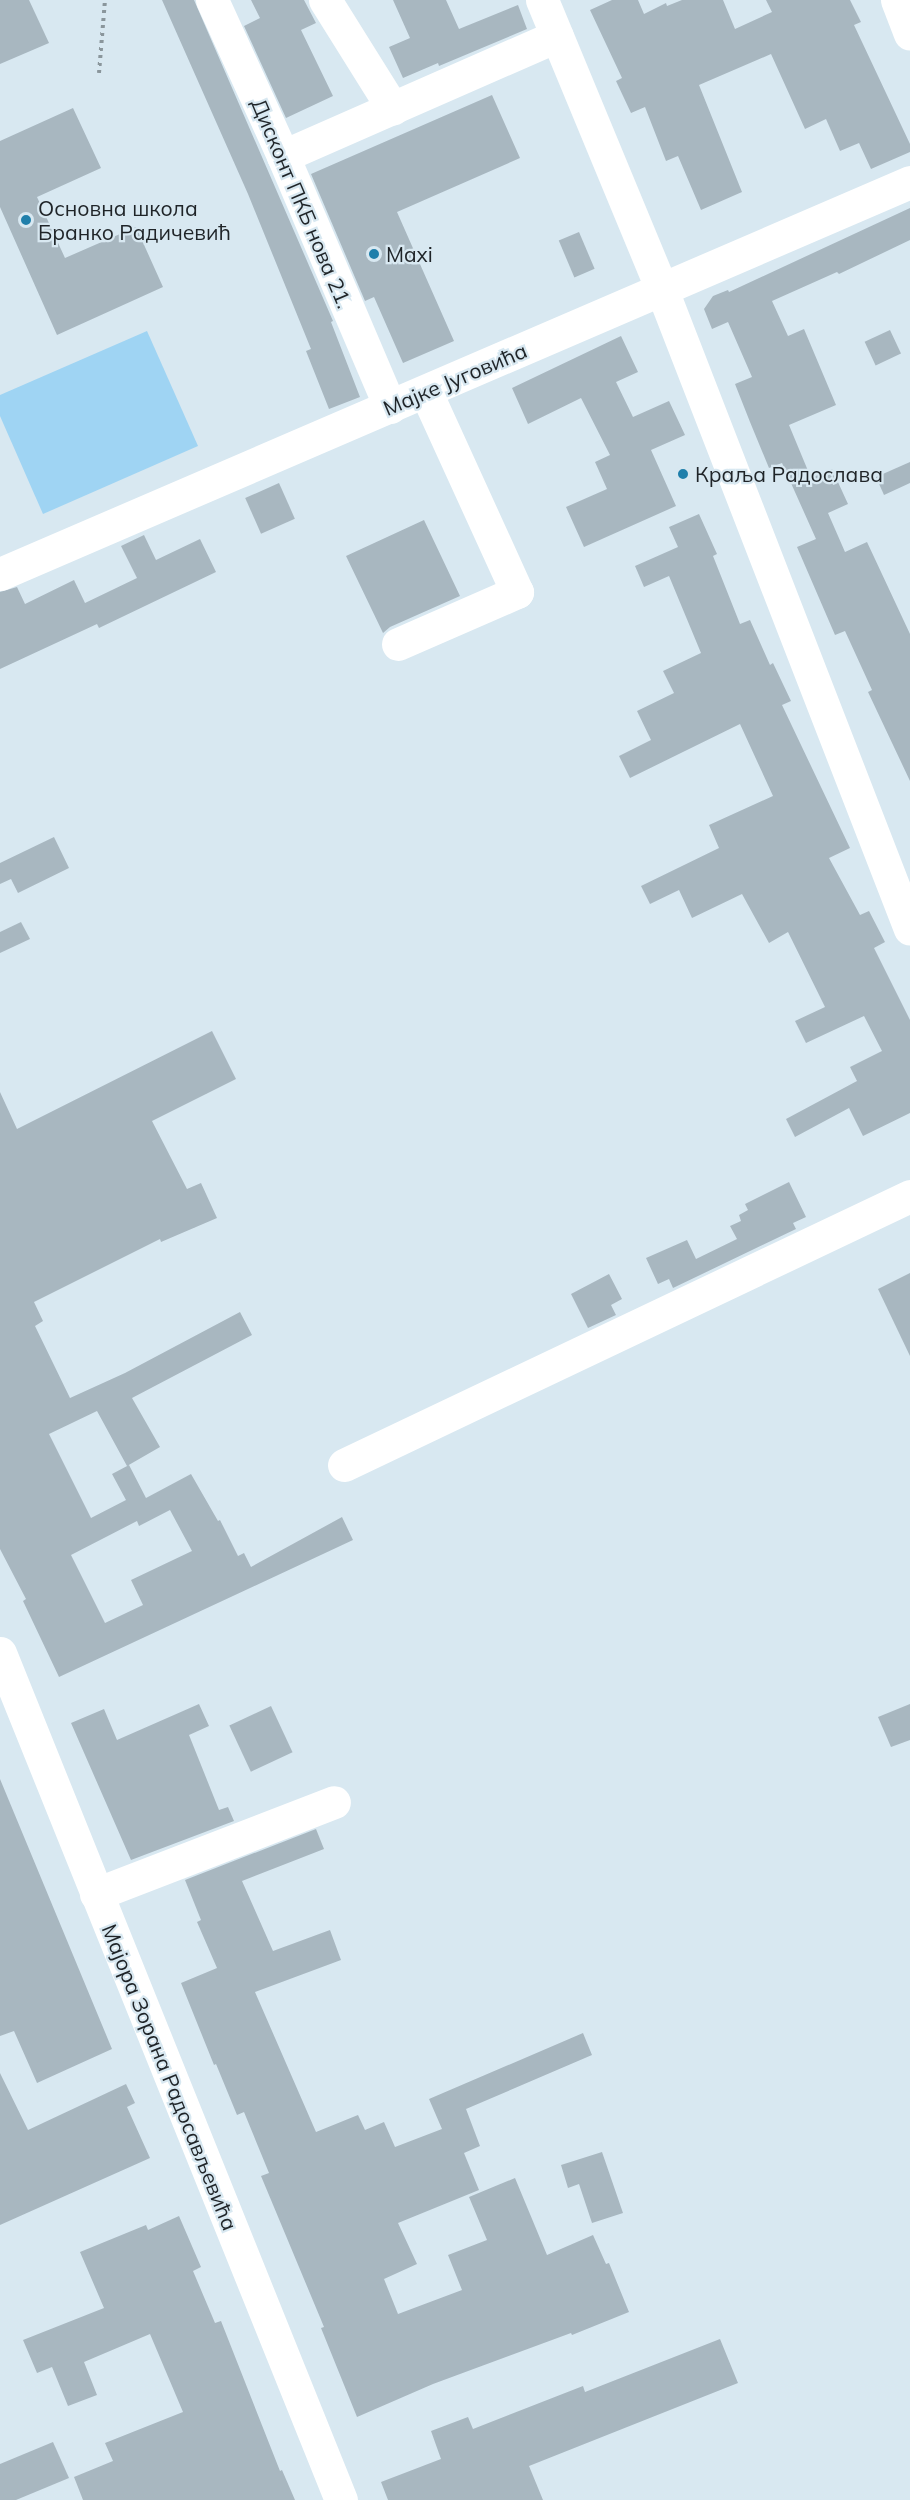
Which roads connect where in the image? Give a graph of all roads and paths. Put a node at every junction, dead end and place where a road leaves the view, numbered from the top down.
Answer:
1 (105, 0) edge
2 (212, 0) edge
3 (325, 0) edge
4 (542, 0) edge
5 (897, 0) edge
6 (910, 34) edge
7 (557, 36) junction
8 (99, 73) dead end
9 (393, 109) junction
10 (283, 156) junction
11 (910, 182) edge
12 (662, 290) junction
13 (426, 392) junction
14 (390, 407) junction
15 (2, 566) edge
16 (398, 644) dead end
17 (910, 929) edge
18 (910, 1196) edge
19 (344, 1465) dead end
20 (0, 1653) edge
21 (334, 1802) dead end
22 (96, 1894) junction
23 (341, 2500) edge

1 - 8 path
2 - 10 street, Дисконт ПКБ нова 21.
3 - 9 street
4 - 7 street
5 - 6 street
7 - 9 street
7 - 12 street
9 - 10 street
10 - 14 street, Дисконт ПКБ нова 21.
11 - 12 street, Мајке Југовића
12 - 13 street, Мајке Југовића
12 - 17 street
13 - 14 street, Мајке Југовића
13 - 16 street
14 - 15 street, Мајке Југовића
18 - 19 street
20 - 22 street, Мајора Зорана Радосављевића
21 - 22 street
22 - 23 street, Мајора Зорана Радосављевића

